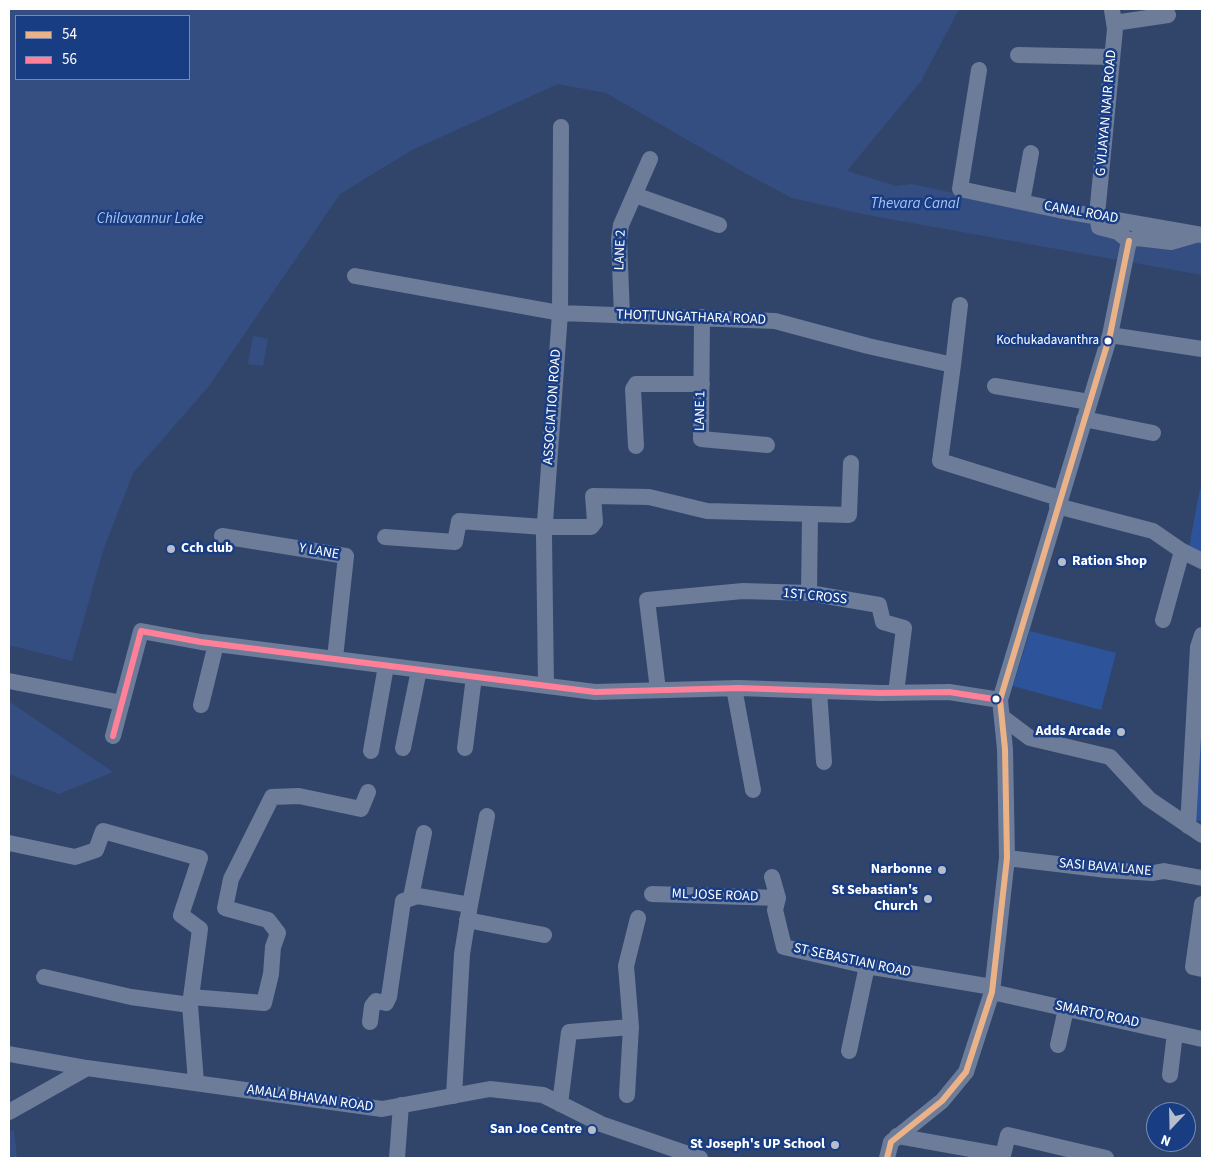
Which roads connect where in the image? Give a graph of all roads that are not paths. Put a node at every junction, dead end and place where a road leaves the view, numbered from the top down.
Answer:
1 (1168, 14) dead end
2 (1113, 16) edge
3 (1018, 55) dead end
4 (1112, 57) junction
5 (979, 70) dead end
6 (561, 127) dead end
7 (1031, 153) dead end
8 (650, 159) dead end
9 (635, 195) junction
10 (1022, 202) junction
11 (1097, 215) junction
12 (719, 225) dead end
13 (1201, 234) edge
14 (1129, 241) junction
15 (355, 276) dead end
16 (960, 305) dead end
17 (560, 313) junction
18 (622, 316) junction
19 (702, 316) junction
20 (1110, 335) junction
21 (1202, 349) edge
22 (953, 365) junction
23 (702, 384) junction
24 (995, 386) dead end
25 (1089, 402) junction
26 (1084, 419) junction
27 (1153, 433) dead end
28 (636, 446) dead end
29 (767, 446) dead end
30 (851, 462) dead end
31 (1058, 502) junction
32 (810, 515) junction
33 (544, 528) junction
34 (222, 536) dead end
35 (386, 538) dead end
36 (1182, 551) junction
37 (1202, 561) edge
38 (809, 593) junction
39 (1162, 620) dead end
40 (1202, 635) edge
41 (216, 644) junction
42 (335, 658) junction
43 (386, 666) junction
44 (419, 670) junction
45 (474, 677) junction
46 (9, 681) edge
47 (546, 686) junction
48 (734, 688) junction
49 (658, 690) junction
50 (819, 691) junction
51 (896, 693) junction
52 (1000, 700) junction
53 (122, 703) junction
54 (201, 705) dead end
55 (1002, 717) junction
56 (113, 736) dead end
57 (1030, 738) junction
58 (403, 748) dead end
59 (465, 748) dead end
60 (1005, 749) junction
61 (371, 751) dead end
62 (824, 762) dead end
63 (753, 790) dead end
64 (368, 792) dead end
65 (486, 816) dead end
66 (1188, 826) junction
67 (424, 832) dead end
68 (1202, 835) edge
69 (9, 843) edge
70 (1007, 858) junction
71 (772, 877) dead end
72 (1202, 878) edge
73 (652, 894) dead end
74 (412, 897) junction
75 (778, 898) junction
76 (1202, 904) edge
77 (468, 912) junction
78 (638, 918) dead end
79 (544, 935) dead end
80 (867, 966) junction
81 (1198, 968) edge
82 (44, 977) dead end
83 (992, 990) junction
84 (190, 1001) junction
85 (1066, 1009) junction
86 (370, 1022) dead end
87 (632, 1027) junction
88 (1175, 1033) junction
89 (1202, 1039) edge
90 (1058, 1045) dead end
91 (849, 1051) dead end
92 (9, 1054) edge
93 (87, 1068) junction
94 (1170, 1075) dead end
95 (196, 1082) junction
96 (627, 1095) dead end
97 (454, 1096) junction
98 (560, 1104) junction
99 (401, 1105) junction
100 (9, 1112) edge
101 (897, 1136) junction
102 (679, 1155) edge
103 (397, 1158) edge
104 (700, 1158) edge
105 (887, 1158) edge
106 (1106, 1158) edge

1 - 2 street
2 - 4 street, G VIJAYAN NAIR ROAD
3 - 4 street
4 - 11 street, G VIJAYAN NAIR ROAD
5 - 10 street, CANAL ROAD
6 - 17 street, ASSOCIATION ROAD
7 - 10 street
8 - 9 street, LANE 2
9 - 12 street
9 - 18 street, LANE 2
10 - 11 street, CANAL ROAD
11 - 13 street, CANAL ROAD
11 - 14 street
13 - 14 street
14 - 20 street
15 - 17 street, THOTTUNGATHARA ROAD
16 - 22 street
17 - 18 street, THOTTUNGATHARA ROAD
17 - 33 street, ASSOCIATION ROAD
18 - 19 street, THOTTUNGATHARA ROAD
19 - 22 street, THOTTUNGATHARA ROAD
19 - 23 street, LANE 1
20 - 21 street
20 - 25 street
22 - 31 street
23 - 28 street
23 - 29 street, LANE 1
24 - 25 street
25 - 26 street
26 - 27 street
26 - 31 street
30 - 32 street
31 - 36 street
31 - 52 street
32 - 33 street
32 - 38 street
33 - 35 street
33 - 47 street, ASSOCIATION ROAD
34 - 42 street, Y LANE
36 - 37 street
36 - 39 street
38 - 49 street, 1ST CROSS
38 - 51 street, 1ST CROSS
40 - 66 street
41 - 42 street
41 - 53 street
41 - 54 street
42 - 43 street
43 - 44 street
43 - 61 street
44 - 45 street
44 - 58 street
45 - 47 street
45 - 59 street
46 - 53 street
47 - 49 street
48 - 49 street
48 - 50 street
48 - 63 street
50 - 51 street
50 - 62 street
51 - 52 street
52 - 55 street
53 - 56 street
55 - 57 street
55 - 60 street
57 - 60 street
57 - 66 street
60 - 70 street
64 - 84 street
65 - 77 street
66 - 68 street
67 - 74 street
69 - 84 street
70 - 72 street, SASI BAVA LANE
70 - 83 street
71 - 75 street, ST SEBASTIAN ROAD
73 - 75 street, ML JOSE ROAD
74 - 77 street
74 - 86 street
75 - 80 street, ST SEBASTIAN ROAD
76 - 81 street
77 - 79 street
77 - 97 street
78 - 87 street
80 - 83 street, ST SEBASTIAN ROAD
80 - 91 street
82 - 84 street
83 - 85 street, SMARTO ROAD
83 - 101 street
84 - 95 street
85 - 88 street, SMARTO ROAD
85 - 90 street
87 - 96 street
87 - 98 street
88 - 89 street, SMARTO ROAD
88 - 94 street
92 - 93 street, AMALA BHAVAN ROAD
93 - 95 street, AMALA BHAVAN ROAD
93 - 100 street
95 - 99 street, AMALA BHAVAN ROAD
97 - 98 street, AMALA BHAVAN ROAD
97 - 99 street, AMALA BHAVAN ROAD
98 - 102 street, AMALA BHAVAN ROAD
99 - 103 street
101 - 105 street
101 - 106 street
102 - 104 street, AMALA BHAVAN ROAD

